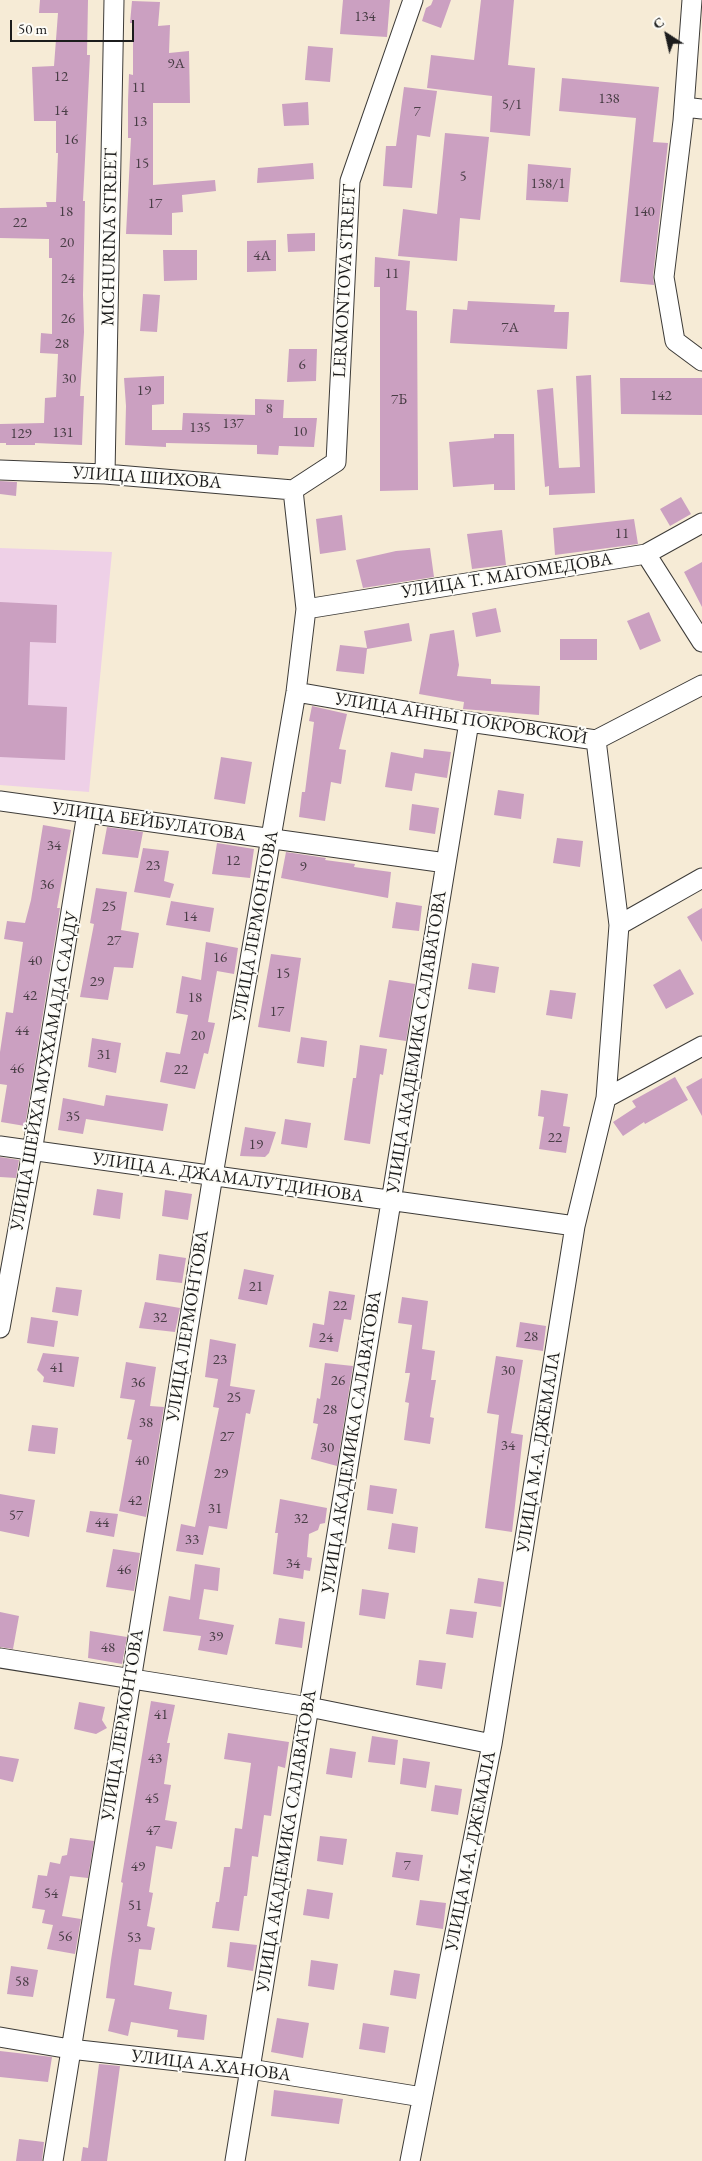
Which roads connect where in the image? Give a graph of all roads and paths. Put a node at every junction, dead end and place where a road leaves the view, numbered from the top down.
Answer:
1 (114, 0) edge
2 (413, 0) edge
3 (692, 0) edge
4 (693, 108) edge
5 (702, 362) edge
6 (0, 470) edge
7 (105, 474) junction
8 (293, 490) junction
9 (702, 523) edge
10 (646, 554) junction
11 (306, 609) junction
12 (702, 642) edge
13 (702, 685) edge
14 (296, 692) junction
15 (469, 722) junction
16 (596, 740) junction
17 (0, 801) edge
18 (88, 813) junction
19 (271, 839) junction
20 (446, 863) junction
21 (702, 878) edge
22 (619, 925) junction
23 (702, 1046) edge
24 (606, 1098) junction
25 (0, 1146) edge
26 (32, 1152) junction
27 (213, 1175) junction
28 (391, 1200) junction
29 (575, 1226) junction
30 (0, 1328) edge
31 (0, 1658) edge
32 (131, 1679) junction
33 (309, 1707) junction
34 (492, 1744) junction
35 (0, 2037) edge
36 (70, 2049) junction
37 (250, 2069) junction
38 (422, 2097) junction
39 (53, 2161) edge
40 (235, 2161) edge
41 (410, 2161) edge

1 - 7 street, MICHURINA STREET
2 - 8 street, LERMONTOVA STREET
3 - 4 street
4 - 5 street
6 - 7 street, УЛИЦА ШИХОВА
7 - 8 street, УЛИЦА ШИХОВА
8 - 11 street, УЛИЦА ЛЕРМОНТОВА
9 - 10 street, УЛИЦА Т. МАГОМЕДОВА
10 - 11 street, УЛИЦА Т. МАГОМЕДОВА
10 - 12 street
11 - 14 street, УЛИЦА ЛЕРМОНТОВА
13 - 16 street, УЛИЦА АННЫ ПОКРОВСКОЙ
14 - 15 street, УЛИЦА АННЫ ПОКРОВСКОЙ
14 - 19 street, УЛИЦА ЛЕРМОНТОВА
15 - 16 street, УЛИЦА АННЫ ПОКРОВСКОЙ
15 - 20 street, УЛИЦА АКАДЕМИКА САЛАВАТОВА
16 - 22 street, УЛИЦА М-А. ДЖЕМАЛА
17 - 18 street, УЛИЦА БЕЙБУЛАТОВА
18 - 19 street, УЛИЦА БЕЙБУЛАТОВА
18 - 26 street, УЛИЦА ШЕЙХА МУХХАМАДА СААДУ
19 - 20 street, УЛИЦА БЕЙБУЛАТОВА
19 - 27 street, УЛИЦА ЛЕРМОНТОВА
20 - 28 street, УЛИЦА АКАДЕМИКА САЛАВАТОВА
21 - 22 street
22 - 24 street, УЛИЦА М-А. ДЖЕМАЛА
23 - 24 street
24 - 29 street, УЛИЦА М-А. ДЖЕМАЛА
25 - 26 street, УЛИЦА А. ДЖАМАЛУТДИНОВА
26 - 27 street, УЛИЦА А. ДЖАМАЛУТДИНОВА
26 - 30 street, УЛИЦА ШЕЙХА МУХХАМАДА СААДУ
27 - 28 street, УЛИЦА А. ДЖАМАЛУТДИНОВА
27 - 32 street, УЛИЦА ЛЕРМОНТОВА
28 - 29 street, УЛИЦА А. ДЖАМАЛУТДИНОВА
28 - 33 street, УЛИЦА АКАДЕМИКА САЛАВАТОВА
29 - 34 street, УЛИЦА М-А. ДЖЕМАЛА
31 - 32 street
32 - 33 street
32 - 36 street, УЛИЦА ЛЕРМОНТОВА
33 - 34 street
33 - 37 street, УЛИЦА АКАДЕМИКА САЛАВАТОВА
34 - 38 street, УЛИЦА М-А. ДЖЕМАЛА
35 - 36 street, УЛИЦА А.ХАНОВА
36 - 37 street, УЛИЦА А.ХАНОВА
36 - 39 street, УЛИЦА ЛЕРМОНТОВА
37 - 38 street, УЛИЦА А.ХАНОВА
37 - 40 street, УЛИЦА АКАДЕМИКА САЛАВАТОВА
38 - 41 street, УЛИЦА М-А. ДЖЕМАЛА

